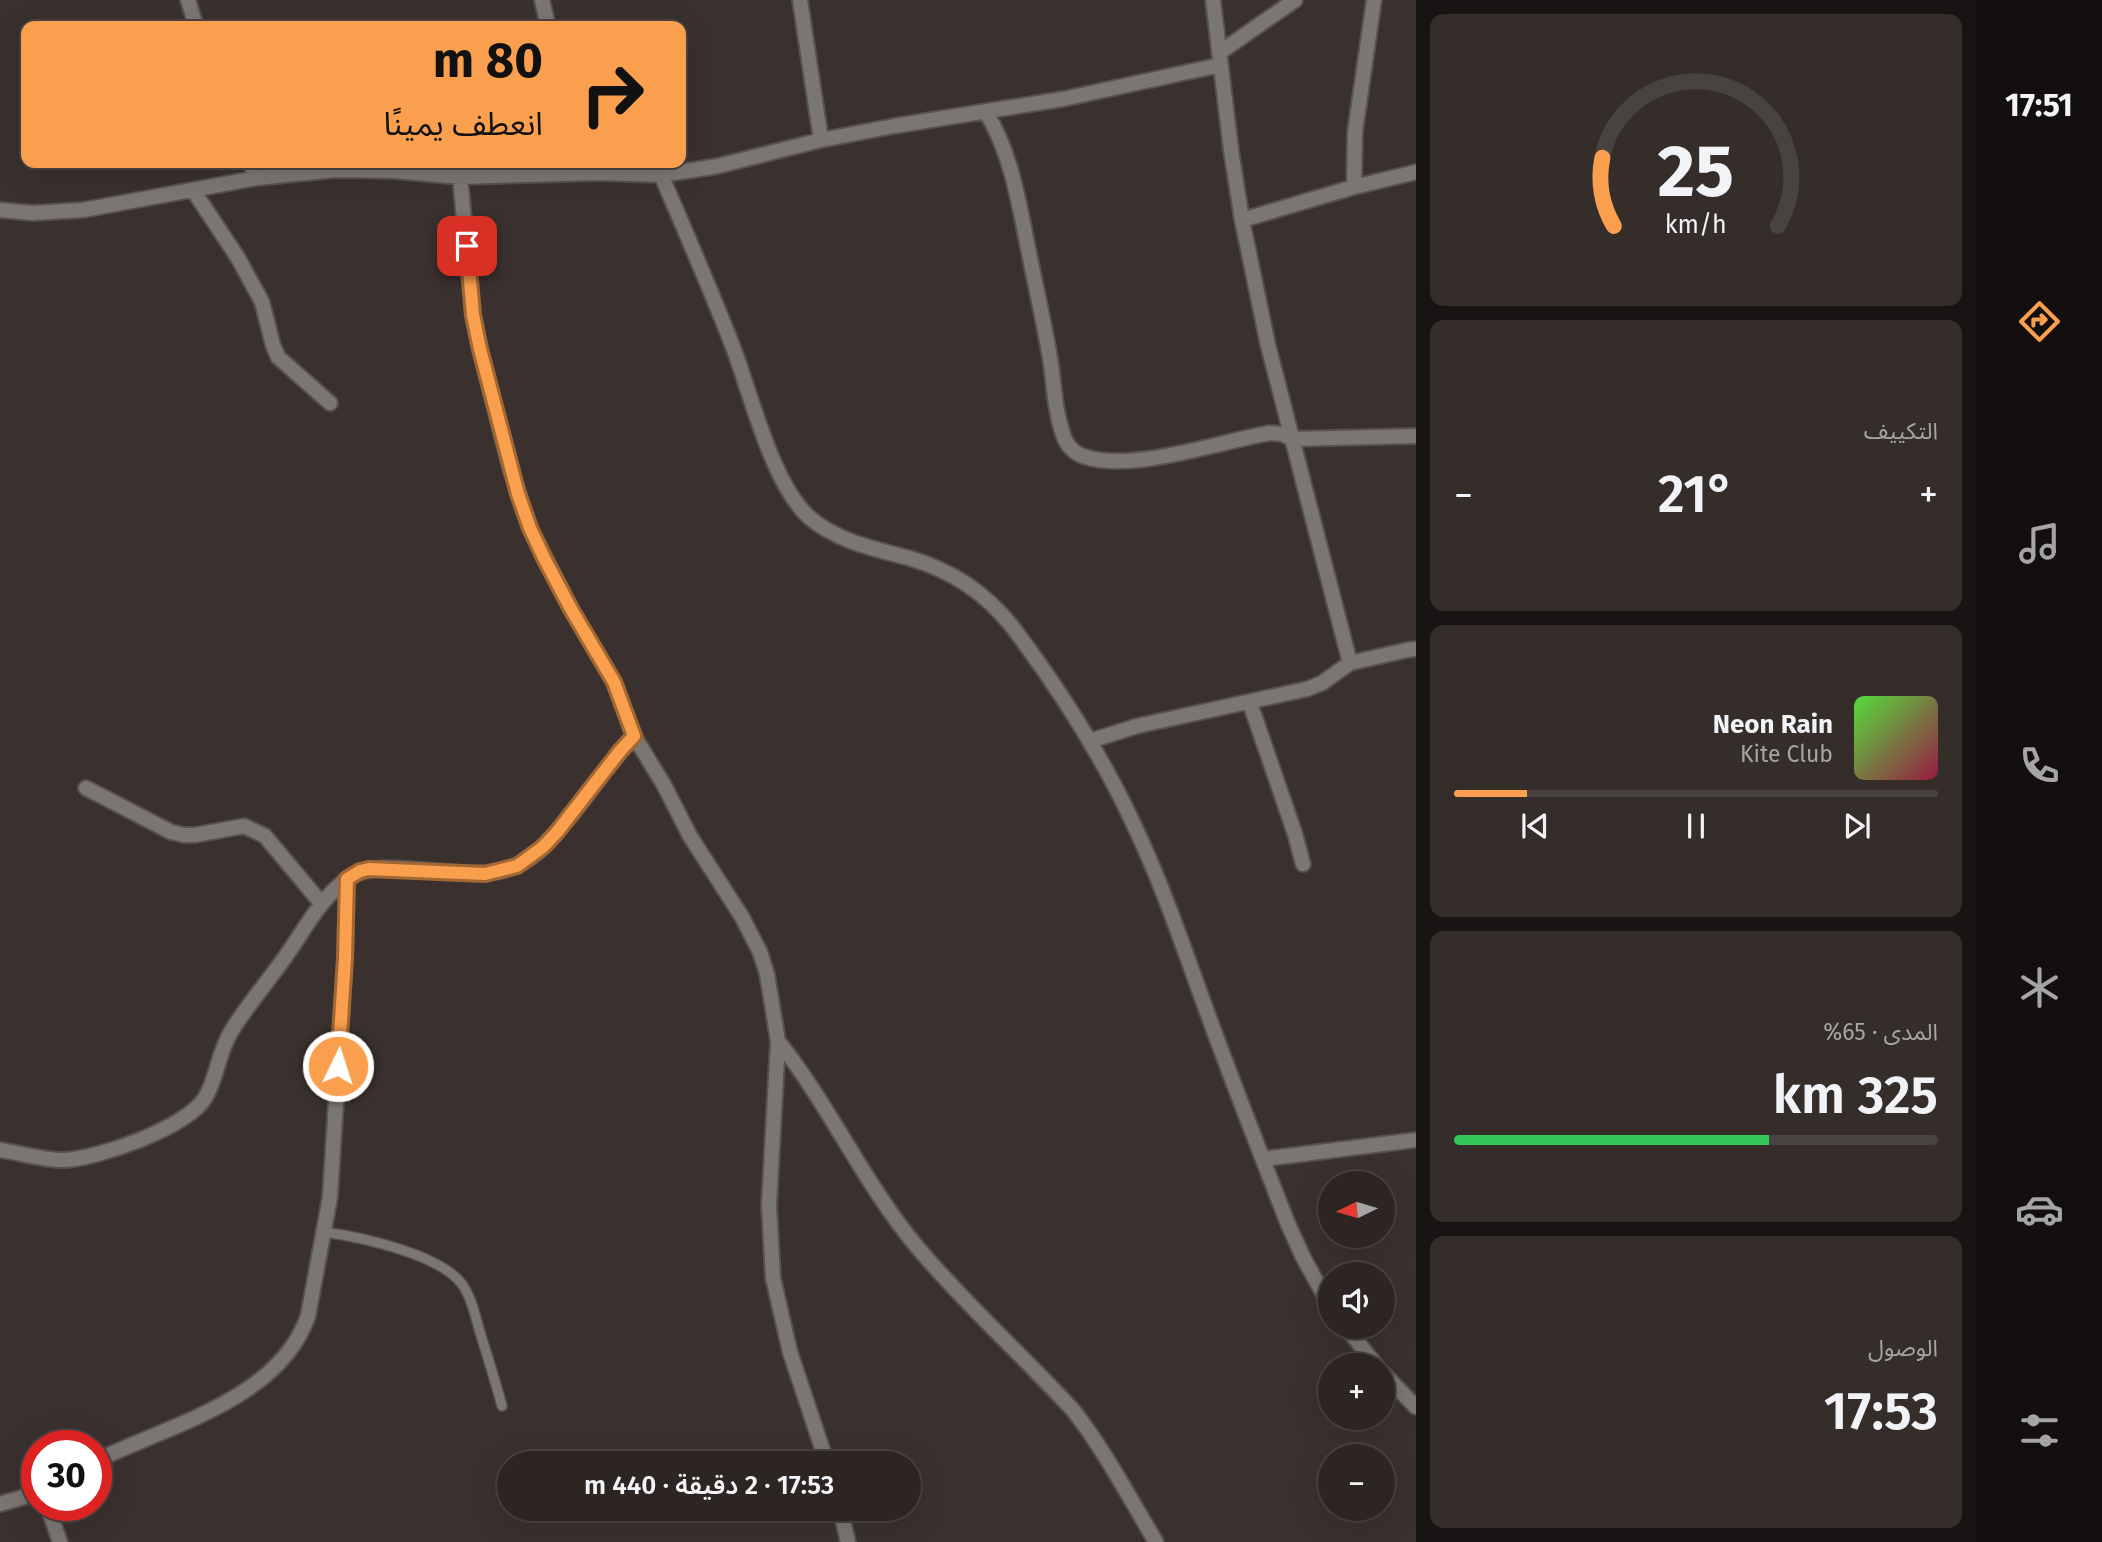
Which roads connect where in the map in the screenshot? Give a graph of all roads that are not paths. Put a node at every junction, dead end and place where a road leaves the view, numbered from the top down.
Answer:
1 (188, 0) edge
2 (542, 0) edge
3 (800, 0) edge
4 (1213, 0) edge
5 (1295, 0) edge
6 (1374, 0) edge
7 (194, 21) edge
8 (547, 21) edge
9 (1220, 59) junction
10 (986, 112) junction
11 (821, 140) junction
12 (686, 167) edge
13 (252, 168) edge
14 (659, 169) edge
15 (1416, 172) edge
16 (460, 177) junction
17 (257, 178) junction
18 (1354, 187) junction
19 (192, 190) junction
20 (0, 210) edge
21 (1242, 220) junction
22 (330, 403) dead end
23 (1416, 436) edge
24 (1292, 439) junction
25 (1416, 649) edge
26 (1350, 663) junction
27 (1250, 703) junction
28 (634, 736) junction
29 (1090, 741) junction
30 (86, 788) dead end
31 (1303, 864) dead end
32 (347, 879) junction
33 (321, 903) junction
34 (778, 1041) junction
35 (1416, 1140) edge
36 (0, 1150) edge
37 (1262, 1159) junction
38 (324, 1232) junction
39 (1318, 1284) edge
40 (1355, 1339) edge
41 (1366, 1353) edge
42 (1395, 1386) edge
43 (502, 1406) dead end
44 (1416, 1406) edge
45 (823, 1451) edge
46 (112, 1454) edge
47 (21, 1498) edge
48 (0, 1504) edge
49 (53, 1521) edge
50 (843, 1521) edge
51 (60, 1542) edge
52 (848, 1542) edge
53 (1156, 1542) edge

1 - 7 street
2 - 8 street
3 - 11 street
4 - 9 street
5 - 9 street
6 - 18 street
9 - 10 street
9 - 21 street
10 - 11 street
10 - 24 street
11 - 12 street
13 - 17 street
14 - 16 street
14 - 29 street
15 - 18 street
16 - 17 street
16 - 28 street
17 - 19 street
18 - 21 street
19 - 20 street
19 - 22 street
21 - 24 street
23 - 24 street
24 - 26 street
25 - 26 street
26 - 27 street
27 - 29 street
27 - 31 street
28 - 32 street
28 - 34 street
29 - 37 street
30 - 33 street
32 - 33 street
32 - 38 street
33 - 36 street
34 - 45 street
34 - 53 street
35 - 37 street
37 - 39 street
38 - 43 lane
38 - 46 street
40 - 41 street
42 - 44 street
47 - 48 street
49 - 51 street
50 - 52 street

